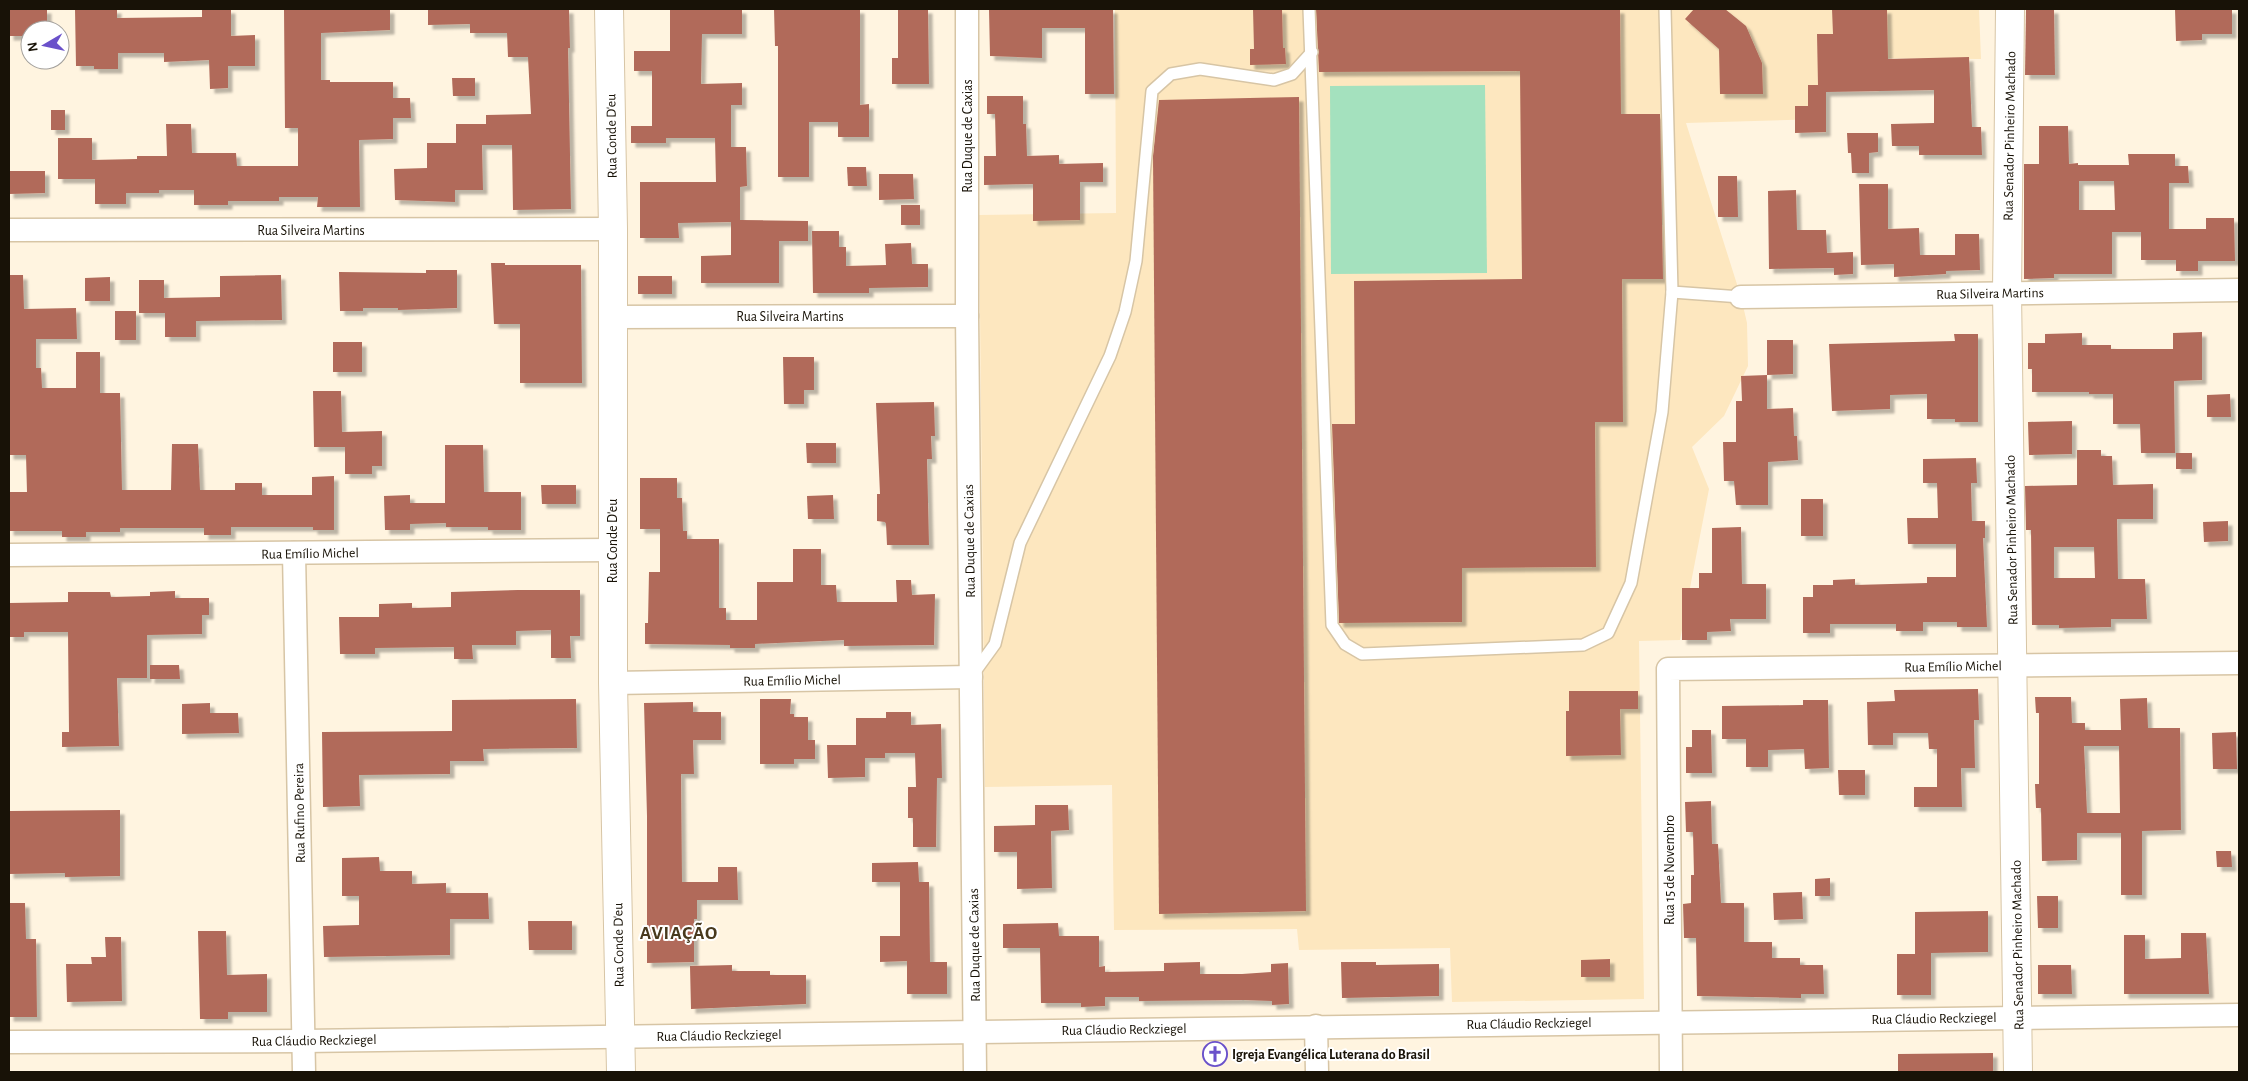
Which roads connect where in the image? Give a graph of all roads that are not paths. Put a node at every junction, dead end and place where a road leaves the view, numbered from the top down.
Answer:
1 (609, 9) edge
2 (967, 9) edge
3 (1309, 9) edge
4 (1665, 9) edge
5 (2010, 9) edge
6 (1312, 52) junction
7 (613, 229) junction
8 (9, 230) edge
9 (2239, 290) edge
10 (1672, 292) junction
11 (2007, 292) junction
12 (1741, 297) joint
13 (967, 316) junction
14 (613, 317) junction
15 (612, 550) junction
16 (294, 553) junction
17 (9, 555) edge
18 (2239, 663) edge
19 (2013, 665) junction
20 (1668, 669) joint
21 (971, 677) junction
22 (613, 683) junction
23 (2239, 1015) edge
24 (2018, 1017) junction
25 (1670, 1021) junction
26 (1316, 1026) junction
27 (975, 1031) junction
28 (620, 1036) junction
29 (303, 1041) junction
30 (9, 1042) edge
31 (304, 1072) edge
32 (621, 1072) edge
33 (975, 1072) edge
34 (1317, 1072) edge
35 (1671, 1072) edge
36 (2018, 1072) edge

1 - 7 street, Rua Conde D'eu
2 - 13 street, Rua Duque de Caxias
3 - 6 lane
4 - 10 lane
5 - 11 street, Rua Senador Pinheiro Machado
6 - 10 lane
6 - 21 lane
7 - 8 street, Rua Silveira Martins
7 - 14 street, Rua Conde D'eu
9 - 11 street, Rua Silveira Martins
10 - 12 lane
11 - 12 street, Rua Silveira Martins
11 - 19 street, Rua Senador Pinheiro Machado
13 - 14 street, Rua Silveira Martins
13 - 21 street, Rua Duque de Caxias
14 - 15 street, Rua Conde D'eu
15 - 16 street, Rua Emílio Michel
15 - 22 street, Rua Conde D'eu
16 - 17 street, Rua Emílio Michel
16 - 29 street, Rua Rufino Pereira
18 - 19 street, Rua Emílio Michel
19 - 20 street, Rua Emílio Michel
19 - 24 street, Rua Senador Pinheiro Machado
20 - 25 street, Rua 15 de Novembro
21 - 22 street, Rua Emílio Michel
21 - 27 street, Rua Duque de Caxias
22 - 28 street, Rua Conde D'eu
23 - 24 street, Rua Cláudio Reckziegel
24 - 25 street, Rua Cláudio Reckziegel
24 - 36 street, Rua Senador Pinheiro Machado
25 - 26 street, Rua Cláudio Reckziegel
25 - 35 street, Rua 15 de Novembro
26 - 27 street, Rua Cláudio Reckziegel
26 - 34 street
27 - 28 street, Rua Cláudio Reckziegel
27 - 33 street, Rua Duque de Caxias
28 - 29 street, Rua Cláudio Reckziegel
28 - 32 street, Rua Conde D'eu
29 - 30 street, Rua Cláudio Reckziegel
29 - 31 street, Rua Rufino Pereira

